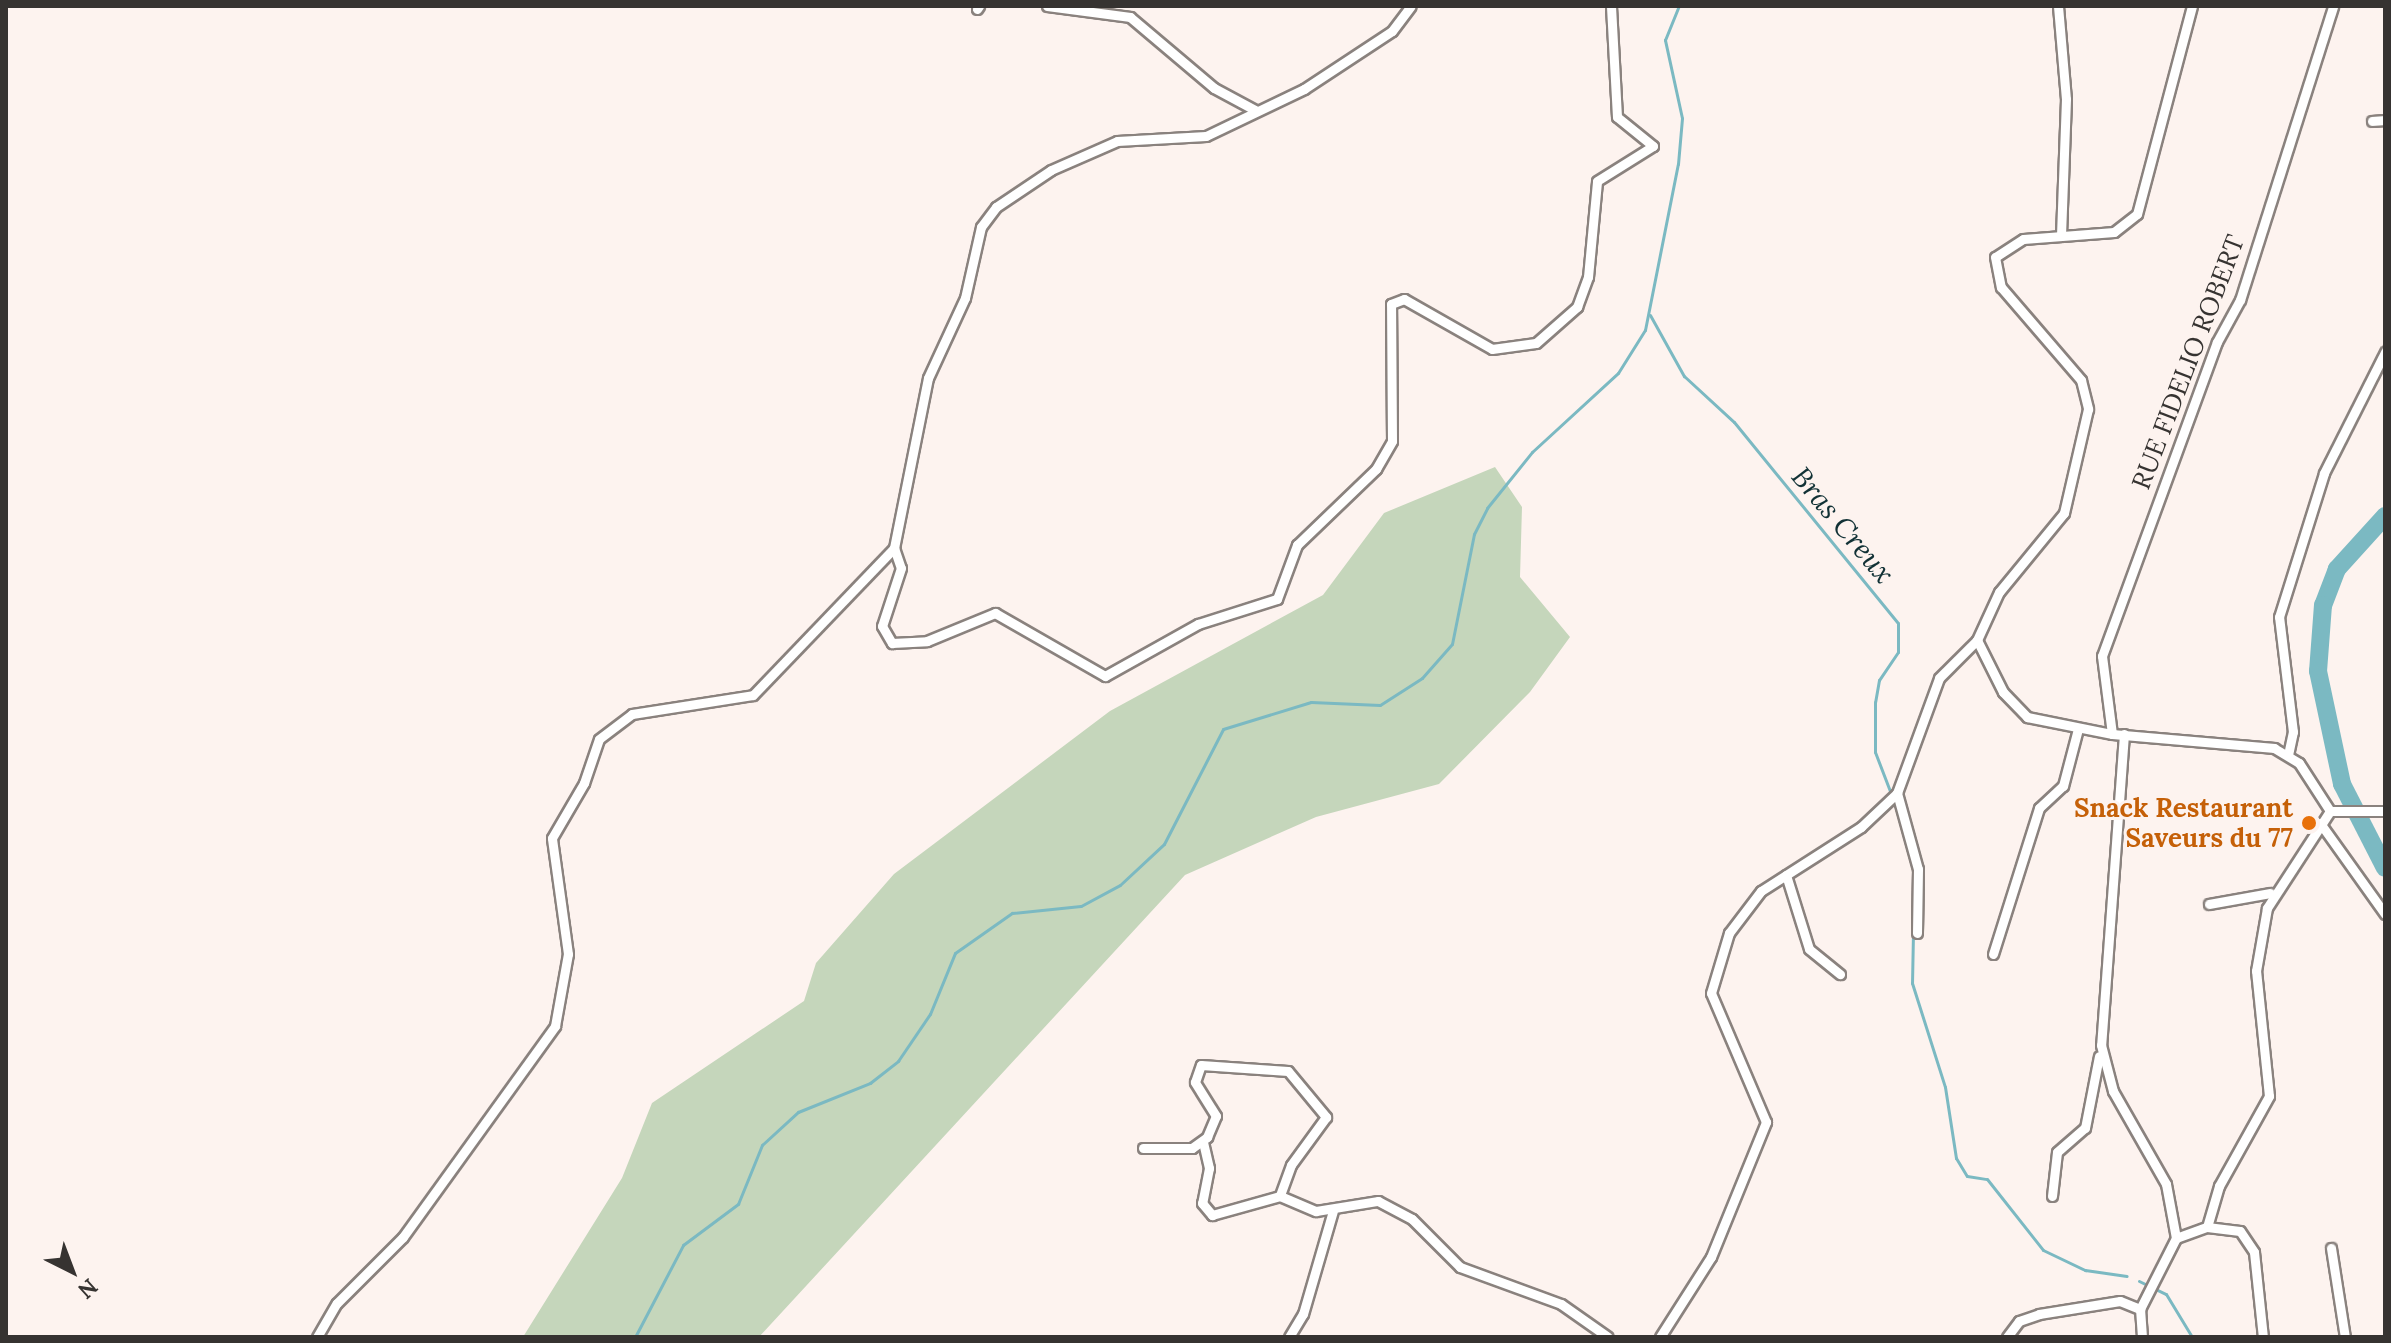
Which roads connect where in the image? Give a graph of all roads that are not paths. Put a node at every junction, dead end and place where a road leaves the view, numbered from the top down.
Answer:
1 (1047, 6) edge
2 (1411, 6) edge
3 (1611, 6) edge
4 (2058, 6) edge
5 (2192, 6) edge
6 (2333, 6) edge
7 (1255, 110) junction
8 (2385, 120) edge
9 (2372, 121) dead end
10 (2061, 235) junction
11 (2385, 352) edge
12 (894, 548) junction
13 (1977, 640) junction
14 (2078, 729) junction
15 (2112, 734) junction
16 (2124, 734) junction
17 (2288, 755) junction
18 (1897, 793) junction
19 (2385, 811) edge
20 (2333, 812) junction
21 (2320, 823) junction
22 (1786, 875) junction
23 (2270, 893) junction
24 (2209, 904) dead end
25 (2385, 914) edge
26 (1917, 933) dead end
27 (1993, 954) dead end
28 (1840, 974) dead end
29 (2101, 1045) junction
30 (1203, 1142) junction
31 (1143, 1148) dead end
32 (1280, 1196) junction
33 (2052, 1196) dead end
34 (1333, 1211) junction
35 (2207, 1227) junction
36 (2176, 1238) junction
37 (2331, 1248) dead end
38 (2140, 1309) junction
39 (317, 1337) edge
40 (1289, 1337) edge
41 (1608, 1337) edge
42 (1660, 1337) edge
43 (2007, 1337) edge
44 (2142, 1337) edge
45 (2263, 1337) edge
46 (2345, 1337) edge

1 - 7 street
2 - 7 street
3 - 12 street
4 - 10 street
5 - 10 street
6 - 15 street, RUE FIDELIO ROBERT
7 - 12 street
8 - 9 street
10 - 13 street
11 - 17 street
12 - 39 street
13 - 14 street
13 - 18 street
14 - 15 street
14 - 27 street
15 - 16 street
16 - 17 street
16 - 29 street
17 - 20 street
18 - 22 street
18 - 26 street
19 - 20 street
20 - 21 street
21 - 23 street
21 - 25 street
22 - 28 street
22 - 42 street
23 - 24 street
23 - 35 street
29 - 33 street
29 - 36 street
30 - 31 street
30 - 32 street
30 - 32 street
32 - 34 street
34 - 40 street
34 - 41 street
35 - 36 street
35 - 45 street
36 - 38 street
37 - 46 street
38 - 43 street
38 - 44 street

